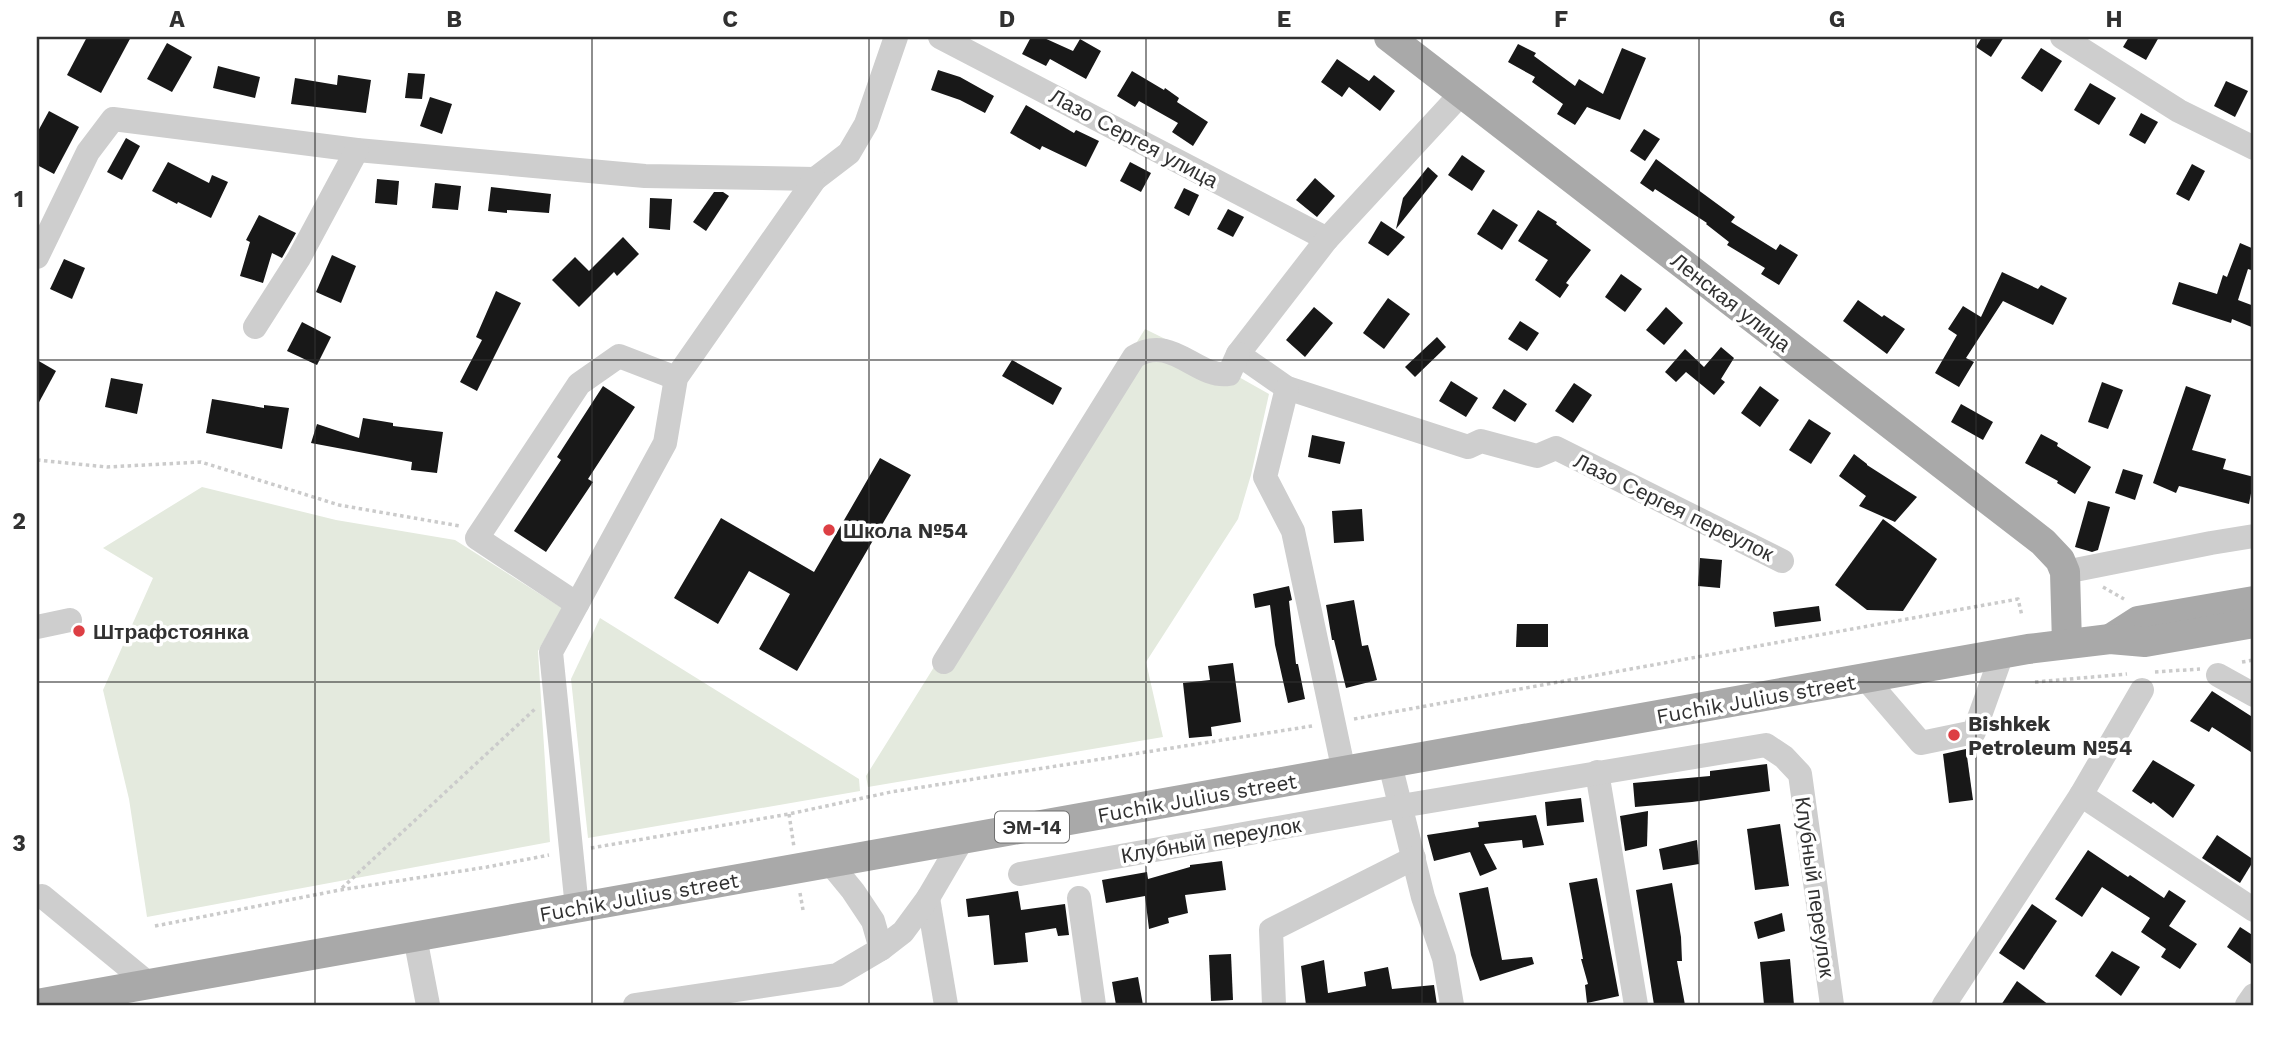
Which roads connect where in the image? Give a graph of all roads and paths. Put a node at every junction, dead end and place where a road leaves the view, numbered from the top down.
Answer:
1 (896, 37) edge
2 (940, 37) edge
3 (1389, 37) edge
4 (2062, 37) edge
5 (1461, 94) junction
6 (2254, 148) edge
7 (357, 150) junction
8 (816, 179) junction
9 (1327, 239) junction
10 (37, 257) edge
11 (255, 327) dead end
12 (1238, 354) junction
13 (676, 377) junction
14 (1287, 388) junction
15 (37, 460) edge
16 (2254, 536) edge
17 (477, 538) junction
18 (1782, 561) dead end
19 (2065, 572) junction
20 (2103, 587) dead end
21 (2124, 599) dead end
22 (2254, 601) edge
23 (577, 604) junction
24 (2022, 617) dead end
25 (70, 620) dead end
26 (2254, 624) edge
27 (37, 627) edge
28 (2110, 639) junction
29 (2067, 644) junction
30 (2002, 654) junction
31 (944, 662) dead end
32 (2218, 675) dead end
33 (1866, 679) junction
34 (2142, 690) dead end
35 (555, 691) junction
36 (2254, 695) edge
37 (1334, 722) junction
38 (1390, 764) junction
39 (1344, 772) junction
40 (1597, 772) junction
41 (2081, 795) junction
42 (1401, 806) junction
43 (962, 840) junction
44 (571, 851) junction
45 (1414, 858) junction
46 (830, 863) junction
47 (1020, 874) dead end
48 (340, 890) junction
49 (37, 897) edge
50 (928, 898) junction
51 (1079, 898) dead end
52 (577, 908) junction
53 (2254, 910) edge
54 (155, 926) dead end
55 (415, 937) junction
56 (881, 949) junction
57 (149, 984) junction
58 (2254, 995) edge
59 (37, 1004) edge
60 (1949, 1004) edge
61 (428, 1005) edge
62 (635, 1005) edge
63 (946, 1005) edge
64 (1094, 1005) edge
65 (1274, 1005) edge
66 (1452, 1005) edge
67 (1636, 1005) edge
68 (1832, 1005) edge
69 (2247, 1005) edge

1 - 8 street
2 - 9 street, Лазо Сергея улица
3 - 5 main road, Ленская улица
4 - 6 street
5 - 9 street
5 - 19 main road, Ленская улица
7 - 8 street
7 - 10 street
7 - 11 street
8 - 13 street
9 - 12 street
12 - 14 street, Лазо Сергея переулок
12 - 31 street
13 - 17 street
13 - 23 street
14 - 18 street, Лазо Сергея переулок
14 - 37 street
15 - 17 path
16 - 19 street
17 - 23 street
19 - 29 main road
20 - 21 path
22 - 28 main road, Fuchik Julius street
23 - 35 street
24 - 37 path
25 - 27 street
26 - 28 main road, Fuchik Julius street
28 - 29 main road, Fuchik Julius street / ЭМ-14
29 - 30 main road, Fuchik Julius street / ЭМ-14
30 - 33 main road, Fuchik Julius street / ЭМ-14
30 - 33 street
32 - 36 street
33 - 38 main road, Fuchik Julius street / ЭМ-14
34 - 41 street
35 - 44 street
35 - 48 path
37 - 39 street
37 - 44 path
38 - 39 main road, Fuchik Julius street / ЭМ-14
38 - 42 street
39 - 43 main road, Fuchik Julius street / ЭМ-14
40 - 42 street, Клубный переулок
40 - 67 street
40 - 68 street, Клубный переулок
41 - 53 street
41 - 60 street
42 - 45 street
42 - 47 street, Клубный переулок
43 - 46 main road, Fuchik Julius street / ЭМ-14
43 - 50 street
44 - 48 path
44 - 52 street
45 - 65 street
45 - 66 street
46 - 52 main road, Fuchik Julius street / ЭМ-14
46 - 56 street
48 - 54 path
49 - 57 street
50 - 56 street
50 - 63 street
51 - 64 street
52 - 55 main road, Fuchik Julius street / ЭМ-14
55 - 57 main road, Fuchik Julius street / ЭМ-14
55 - 61 street
56 - 62 street
57 - 59 main road, Fuchik Julius street / ЭМ-14
58 - 69 street

